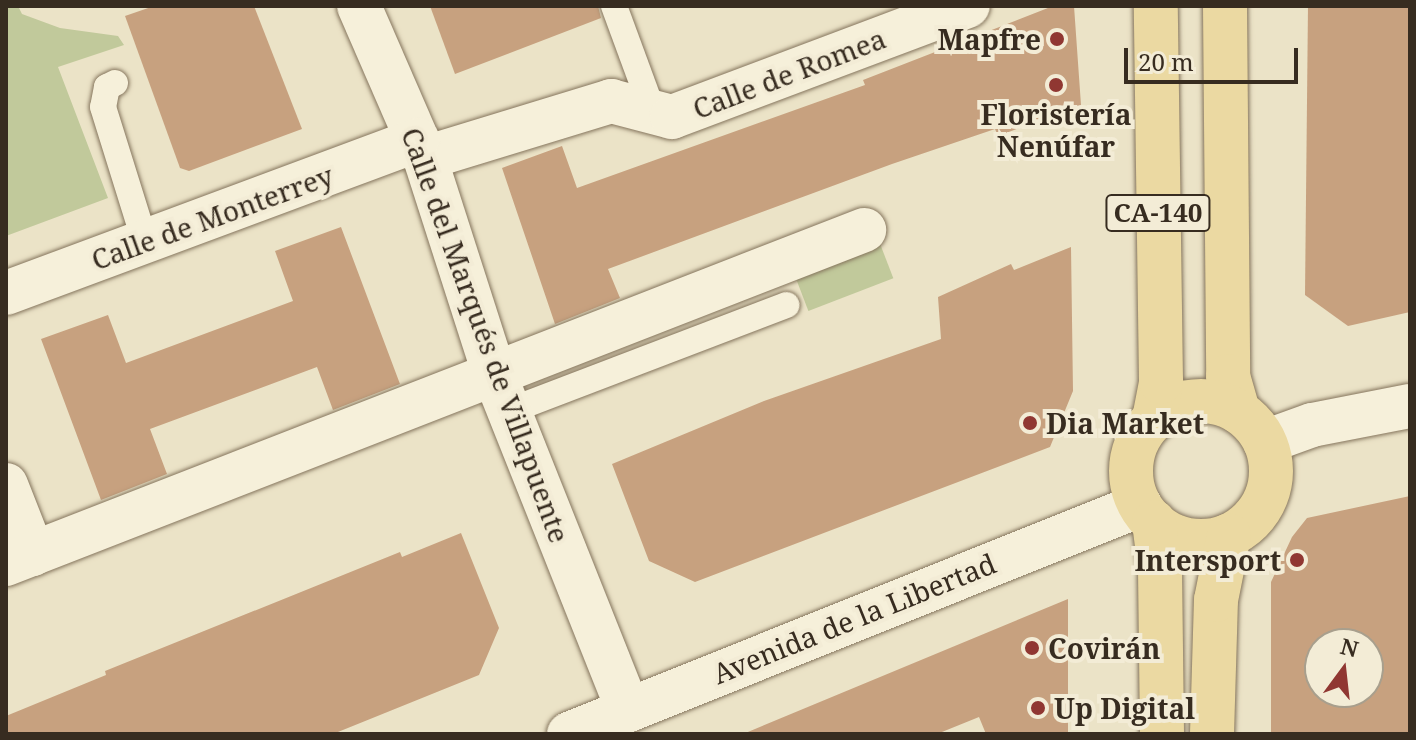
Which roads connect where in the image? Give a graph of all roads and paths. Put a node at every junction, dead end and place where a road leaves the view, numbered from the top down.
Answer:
1 (359, 6) edge
2 (614, 6) edge
3 (968, 6) edge
4 (1156, 6) edge
5 (1225, 6) edge
6 (115, 83) dead end
7 (653, 112) junction
8 (421, 149) junction
9 (864, 230) dead end
10 (145, 242) junction
11 (6, 293) edge
12 (786, 305) dead end
13 (501, 392) junction
14 (1410, 406) edge
15 (1154, 419) junction
16 (1251, 427) junction
17 (6, 485) edge
18 (1147, 514) junction
19 (1229, 535) junction
20 (19, 559) edge
21 (628, 710) junction
22 (569, 734) edge
23 (1162, 734) edge
24 (1212, 734) edge

1 - 8 street, Calle del Marqués de Villapuente
2 - 7 lane
3 - 7 street, Calle de Romea
4 - 15 main road, CA-140
5 - 16 main road, CA-140
6 - 10 lane
7 - 8 street, Calle de Romea
8 - 10 street, Calle de Monterrey
8 - 13 street, Calle del Marqués de Villapuente
9 - 13 street
10 - 11 street, Calle de Monterrey
12 - 13 lane
13 - 20 street
13 - 21 street, Calle del Marqués de Villapuente
14 - 16 street
15 - 16 main road
15 - 18 main road, CA-140
16 - 19 main road, CA-140
17 - 20 street
18 - 19 main road
18 - 21 street, Avenida de la Libertad
18 - 23 main road, CA-140
19 - 24 main road
21 - 22 street, Avenida de la Libertad

